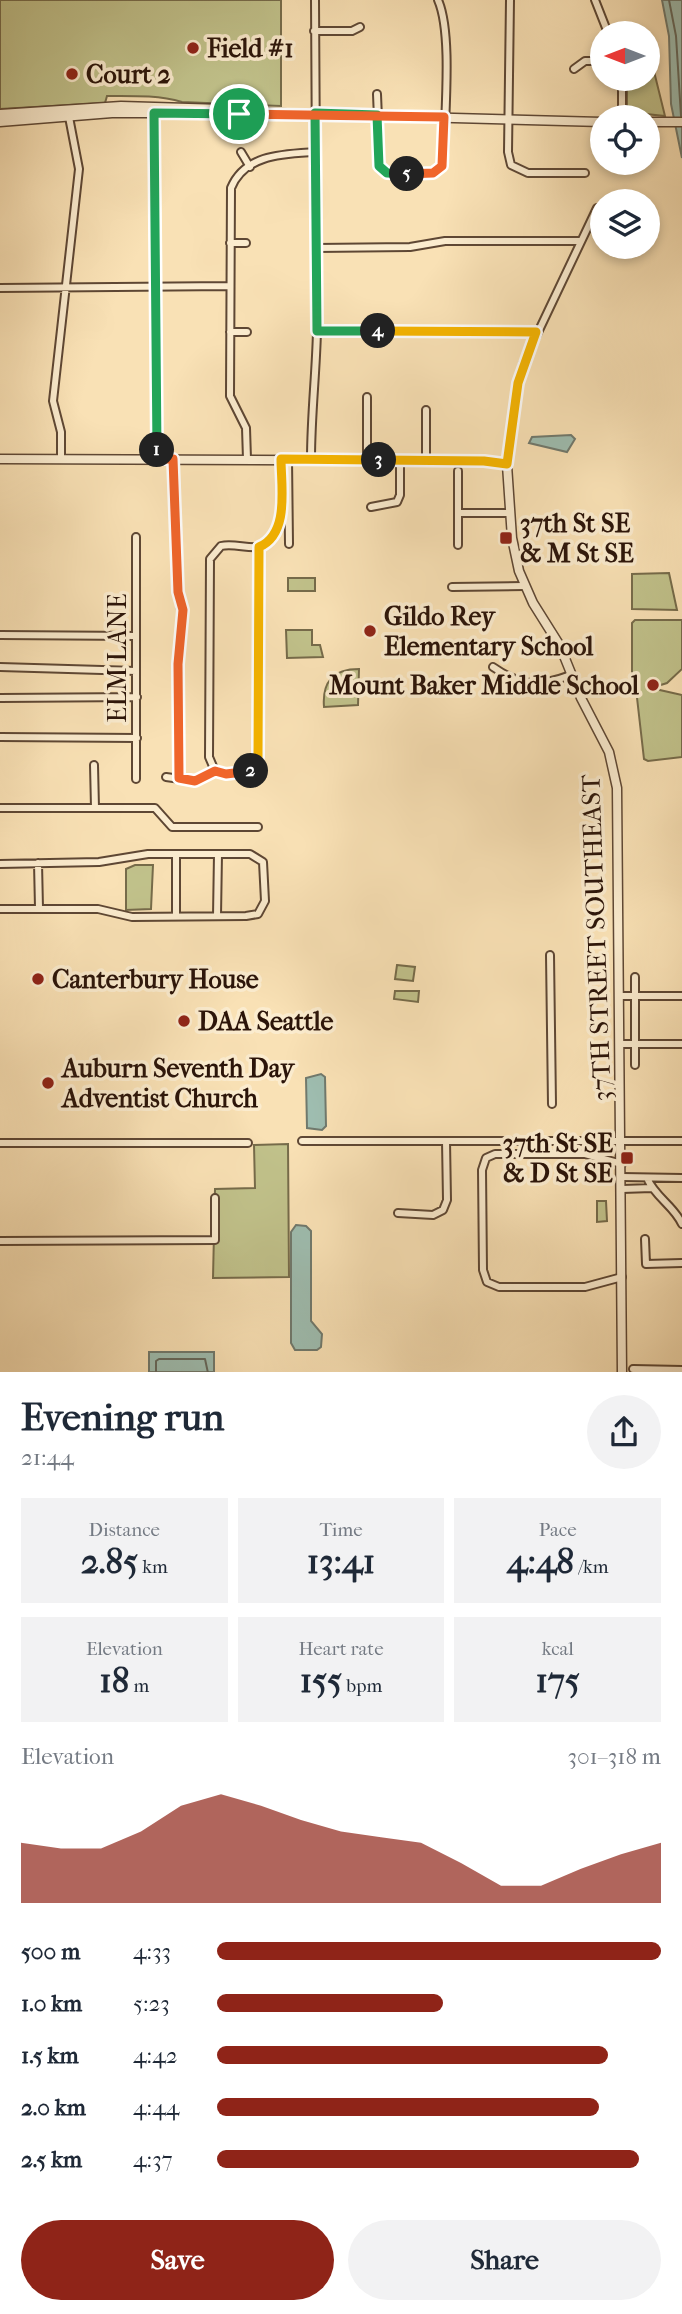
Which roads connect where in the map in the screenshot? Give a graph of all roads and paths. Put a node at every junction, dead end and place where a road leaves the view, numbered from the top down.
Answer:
1 (315, 0) edge
2 (438, 0) edge
3 (510, 0) edge
4 (595, 0) edge
5 (603, 21) edge
6 (360, 27) dead end
7 (314, 31) junction
8 (590, 61) edge
9 (574, 69) dead end
10 (377, 94) dead end
11 (154, 113) junction
12 (269, 113) junction
13 (315, 113) junction
14 (0, 114) edge
15 (377, 115) junction
16 (69, 117) junction
17 (444, 117) junction
18 (509, 120) junction
19 (0, 122) edge
20 (590, 122) edge
21 (660, 122) edge
22 (682, 122) edge
23 (241, 152) dead end
24 (315, 152) junction
25 (250, 167) junction
26 (585, 173) dead end
27 (590, 221) edge
28 (579, 241) junction
29 (230, 243) junction
30 (246, 243) dead end
31 (316, 248) junction
32 (65, 286) junction
33 (155, 286) junction
34 (230, 286) junction
35 (0, 288) edge
36 (230, 331) junction
37 (247, 331) dead end
38 (317, 331) junction
39 (536, 332) junction
40 (367, 397) dead end
41 (426, 410) dead end
42 (61, 458) junction
43 (0, 459) edge
44 (157, 459) junction
45 (173, 459) junction
46 (247, 459) junction
47 (284, 459) junction
48 (311, 459) junction
49 (367, 460) junction
50 (400, 461) junction
51 (426, 461) junction
52 (507, 464) junction
53 (458, 471) dead end
54 (371, 508) dead end
55 (459, 513) junction
56 (510, 513) junction
57 (136, 537) dead end
58 (289, 544) dead end
59 (458, 545) dead end
60 (259, 547) junction
61 (524, 586) junction
62 (452, 587) dead end
63 (0, 635) edge
64 (136, 636) junction
65 (0, 667) edge
66 (493, 667) dead end
67 (136, 671) junction
68 (571, 675) junction
69 (136, 697) junction
70 (0, 698) edge
71 (0, 737) edge
72 (137, 738) junction
73 (94, 765) dead end
74 (215, 771) junction
75 (166, 778) dead end
76 (179, 778) junction
77 (136, 779) dead end
78 (0, 808) edge
79 (95, 808) junction
80 (258, 827) dead end
81 (176, 854) junction
82 (218, 854) junction
83 (38, 863) junction
84 (0, 864) edge
85 (39, 908) junction
86 (0, 909) edge
87 (176, 916) junction
88 (217, 916) junction
89 (550, 955) dead end
90 (635, 977) dead end
91 (620, 996) junction
92 (635, 996) junction
93 (682, 996) edge
94 (621, 1044) junction
95 (635, 1044) junction
96 (682, 1044) edge
97 (635, 1065) dead end
98 (552, 1104) dead end
99 (302, 1141) dead end
100 (446, 1141) junction
101 (622, 1142) junction
102 (682, 1142) edge
103 (0, 1143) edge
104 (248, 1143) dead end
105 (622, 1164) junction
106 (622, 1177) junction
107 (647, 1178) junction
108 (682, 1178) edge
109 (652, 1188) junction
110 (622, 1189) junction
111 (215, 1198) dead end
112 (398, 1213) dead end
113 (680, 1217) edge
114 (682, 1224) edge
115 (645, 1239) dead end
116 (0, 1241) edge
117 (682, 1263) edge
118 (622, 1277) junction
119 (633, 1369) dead end
120 (678, 1371) edge
121 (622, 1372) edge

1 - 7 street
2 - 17 street
3 - 18 street
4 - 5 street
6 - 7 street
7 - 13 street
8 - 9 street
10 - 15 street
11 - 12 street
11 - 16 street
11 - 33 street
12 - 13 street
12 - 14 street
13 - 15 street
13 - 24 street
15 - 17 street
15 - 17 street
16 - 19 street
16 - 32 street
17 - 18 street
18 - 20 street
18 - 26 street
21 - 22 street
23 - 25 street
24 - 25 street
24 - 31 street
25 - 29 street
27 - 28 street, 37TH STREET SOUTHEAST
28 - 31 street
28 - 39 street, 37TH STREET SOUTHEAST
29 - 30 street
29 - 34 street
31 - 38 street
32 - 33 street
32 - 35 street
32 - 42 street
33 - 34 street
33 - 44 street
34 - 36 street
36 - 37 street
36 - 46 street
38 - 39 street
38 - 48 street
39 - 52 street, 37TH STREET SOUTHEAST
40 - 49 street
41 - 51 street
42 - 43 street
42 - 44 street
44 - 45 street
45 - 46 street
45 - 76 street
46 - 47 street
47 - 48 street
47 - 58 street
47 - 60 street
48 - 49 street
49 - 50 street
50 - 51 street
50 - 54 street
51 - 52 street
52 - 56 street, 37TH STREET SOUTHEAST
53 - 55 street
55 - 56 street
55 - 59 street
56 - 61 street, 37TH STREET SOUTHEAST
57 - 64 street, ELM LANE
60 - 74 street
60 - 74 street
61 - 62 street
61 - 68 street, 37TH STREET SOUTHEAST
63 - 64 street
64 - 67 street, ELM LANE
65 - 67 street
66 - 68 street
67 - 69 street, ELM LANE
68 - 91 street, 37TH STREET SOUTHEAST
69 - 70 street
69 - 72 street, ELM LANE
71 - 72 street
72 - 77 street, ELM LANE
73 - 79 street
74 - 76 street
75 - 76 street
78 - 79 street
79 - 80 street
81 - 82 street
81 - 83 street
81 - 87 street
82 - 88 street
82 - 88 street
83 - 84 street
83 - 85 street
85 - 86 street
85 - 87 street
87 - 88 street
89 - 98 street
90 - 92 street
91 - 92 street
91 - 94 street, 37TH STREET SOUTHEAST
92 - 93 street
92 - 95 street
94 - 95 street
94 - 101 street, 37TH STREET SOUTHEAST
95 - 96 street
95 - 97 street
99 - 100 street
100 - 101 street
100 - 112 street
101 - 102 street
101 - 105 street, 37TH STREET SOUTHEAST
103 - 104 street
105 - 106 street, 37TH STREET SOUTHEAST
105 - 118 street
106 - 107 street
106 - 110 street, 37TH STREET SOUTHEAST
107 - 108 street
107 - 109 street
109 - 110 street
109 - 113 street
110 - 118 street, 37TH STREET SOUTHEAST
111 - 116 street
113 - 114 street
115 - 117 street
118 - 121 street, 37TH STREET SOUTHEAST
119 - 120 street

